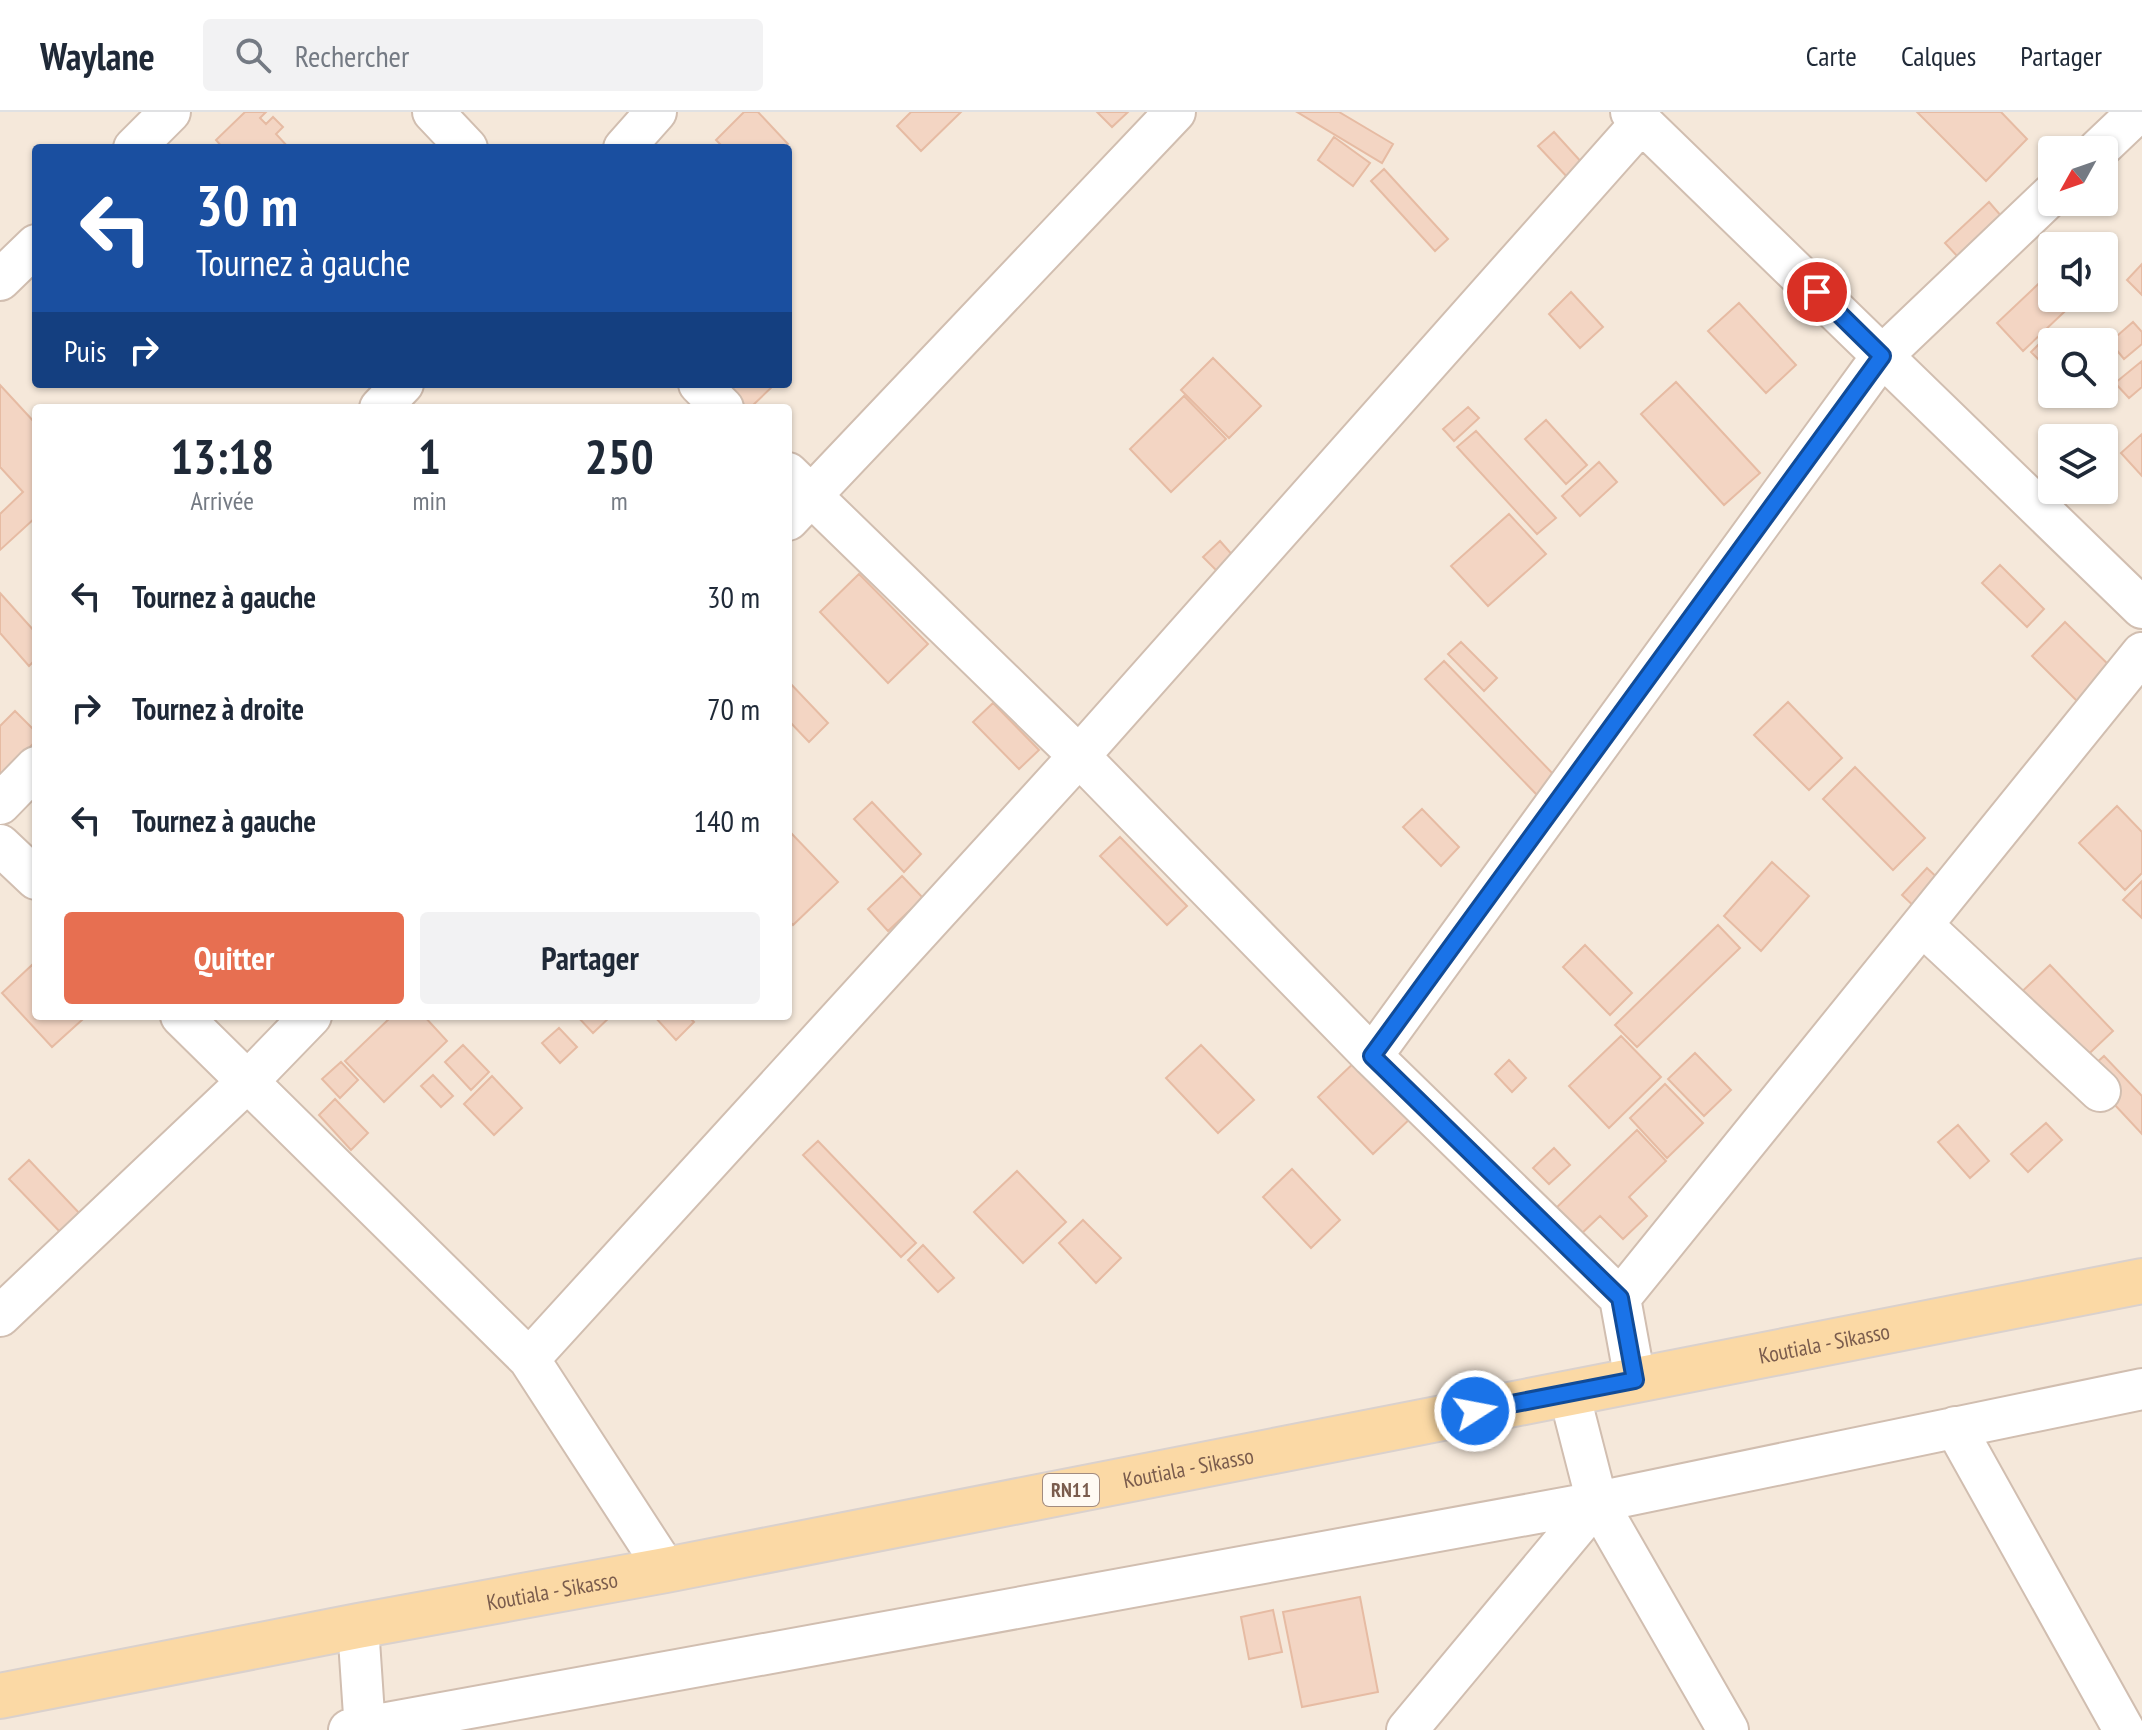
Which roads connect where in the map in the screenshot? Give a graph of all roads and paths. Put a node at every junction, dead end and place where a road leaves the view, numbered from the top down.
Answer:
1 (170, 112) edge
2 (433, 112) edge
3 (656, 112) edge
4 (1175, 112) edge
5 (2138, 112) edge
6 (1636, 117) edge
7 (2113, 136) edge
8 (138, 144) edge
9 (463, 144) edge
10 (628, 144) edge
11 (2038, 207) edge
12 (32, 249) edge
13 (0, 280) edge
14 (1882, 356) junction
15 (399, 388) edge
16 (703, 388) edge
17 (384, 404) edge
18 (719, 404) edge
19 (796, 496) edge
20 (2142, 608) edge
21 (2142, 653) edge
22 (1079, 756) junction
23 (32, 771) edge
24 (0, 804) edge
25 (0, 845) edge
26 (32, 875) edge
27 (1922, 925) junction
28 (185, 1020) edge
29 (307, 1020) edge
30 (1372, 1056) junction
31 (249, 1080) junction
32 (2100, 1091) dead end
33 (2142, 1281) edge
34 (1620, 1298) junction
35 (0, 1316) edge
36 (529, 1359) junction
37 (1635, 1380) junction
38 (2142, 1389) edge
39 (1569, 1393) junction
40 (1955, 1427) junction
41 (1597, 1502) junction
42 (666, 1570) junction
43 (358, 1626) junction
44 (0, 1696) edge
45 (359, 1729) edge
46 (1407, 1730) edge
47 (1728, 1730) edge
48 (2124, 1730) edge

1 - 8 street
2 - 9 street
3 - 10 street
4 - 19 street
5 - 7 street
6 - 14 street
6 - 22 street
11 - 14 street
12 - 13 street
14 - 20 street
14 - 30 street
15 - 17 street
16 - 18 street
19 - 22 street
21 - 27 street
22 - 30 street
22 - 36 street
23 - 24 street
25 - 26 street
27 - 32 street
27 - 34 street
28 - 31 street
29 - 31 street
30 - 34 street
31 - 35 street
31 - 36 street
33 - 37 main road, Koutiala - Sikasso / RN11
34 - 37 street
36 - 42 street
37 - 39 main road, Koutiala - Sikasso / RN11
38 - 40 street
39 - 41 street
39 - 42 main road, Koutiala - Sikasso / RN11
40 - 41 street
40 - 48 street
41 - 45 street
41 - 46 street
41 - 47 street
42 - 43 main road, Koutiala - Sikasso / RN11
43 - 44 main road, Koutiala - Sikasso / RN11
43 - 45 street

